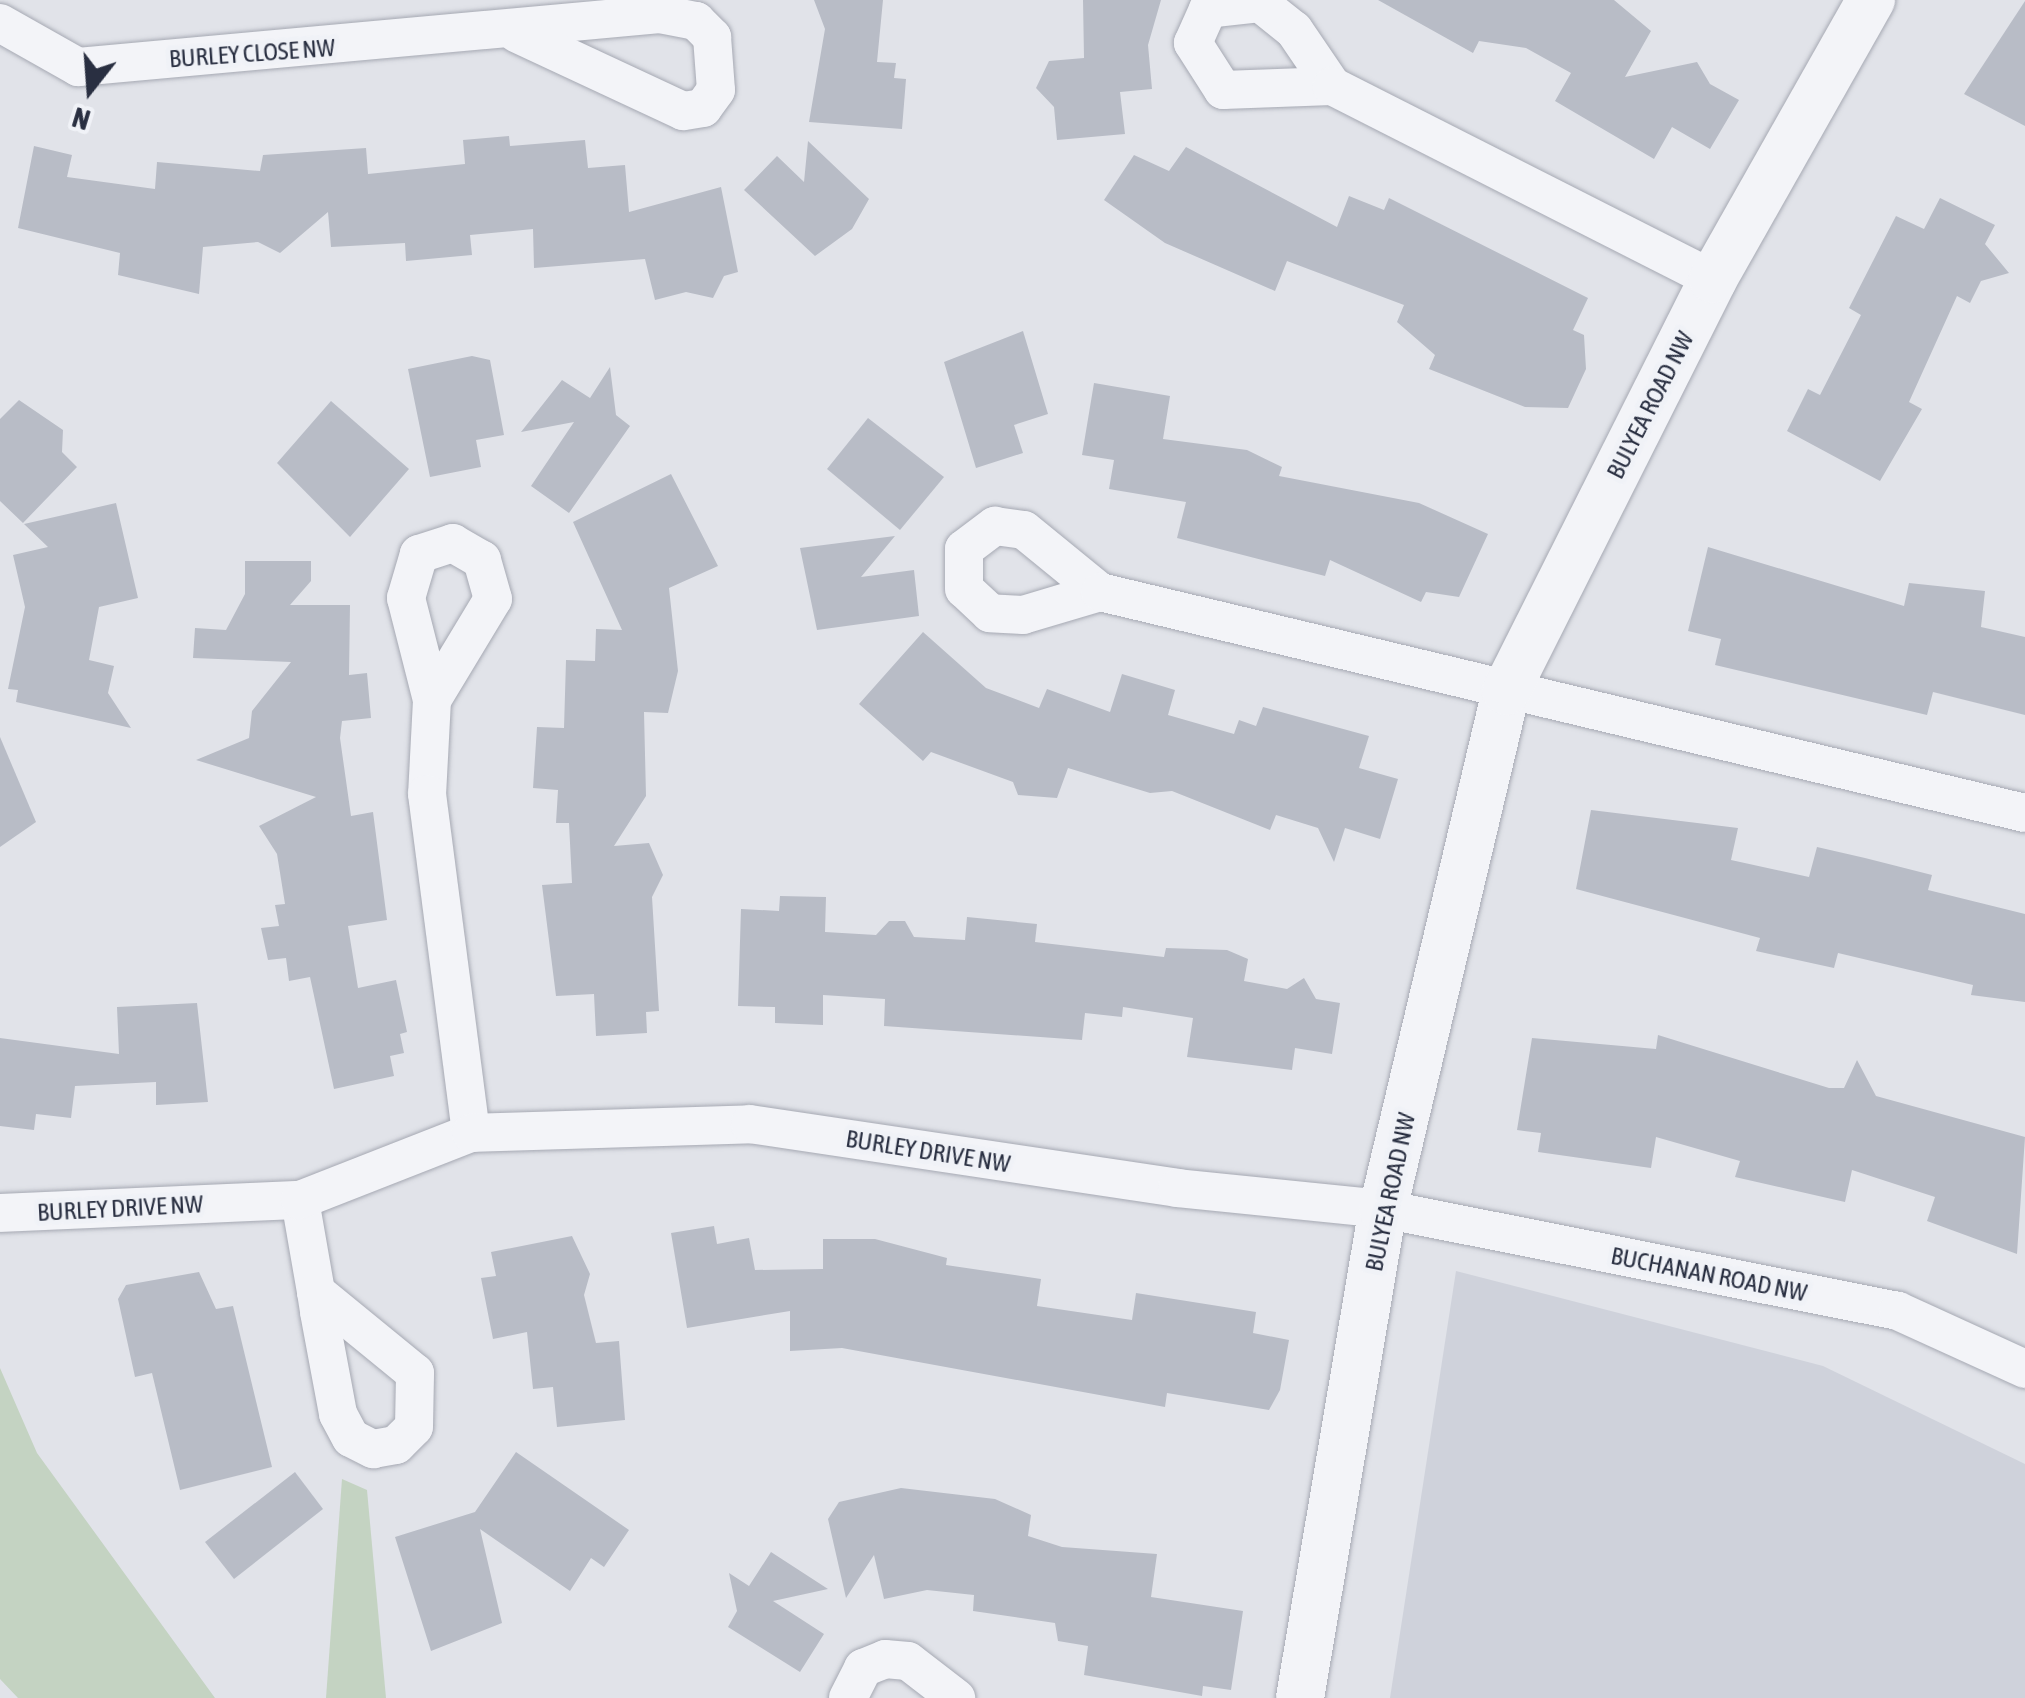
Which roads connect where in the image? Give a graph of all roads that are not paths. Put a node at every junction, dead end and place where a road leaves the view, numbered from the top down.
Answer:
1 (1871, 0) edge
2 (0, 23) edge
3 (516, 33) junction
4 (1332, 86) dead end
5 (1712, 280) junction
6 (1100, 592) dead end
7 (1506, 691) junction
8 (432, 700) dead end
9 (2025, 813) edge
10 (471, 1134) junction
11 (300, 1200) junction
12 (1384, 1209) junction
13 (0, 1213) edge
14 (316, 1292) dead end
15 (2025, 1369) edge
16 (848, 1698) edge
17 (956, 1698) edge
18 (1300, 1698) edge

1 - 5 street, BULYEA ROAD NW
2 - 3 street, BURLEY CLOSE NW
3 - 3 street, BURLEY CLOSE NW
4 - 5 street
5 - 7 street, BULYEA ROAD NW
6 - 7 street
7 - 9 street
7 - 12 street, BULYEA ROAD NW
8 - 10 street
10 - 11 street, BURLEY DRIVE NW
10 - 12 street, BURLEY DRIVE NW
11 - 13 street, BURLEY DRIVE NW
11 - 14 street
12 - 15 street, BUCHANAN ROAD NW
12 - 18 street, BULYEA ROAD NW
16 - 17 street

